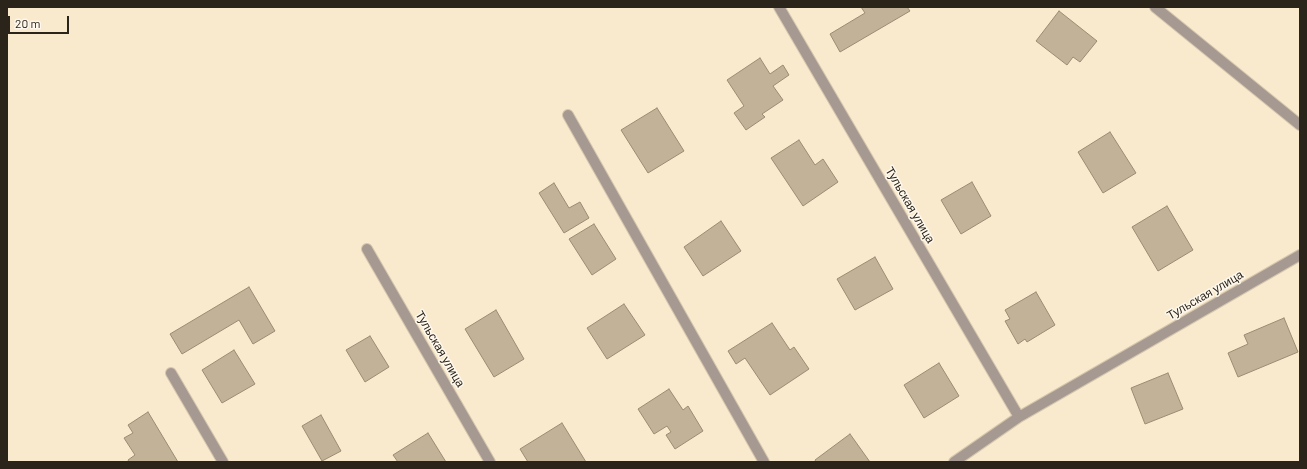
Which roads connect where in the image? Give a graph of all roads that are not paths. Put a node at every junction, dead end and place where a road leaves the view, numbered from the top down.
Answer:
1 (779, 7) edge
2 (1155, 7) edge
3 (568, 115) dead end
4 (1300, 125) edge
5 (367, 249) dead end
6 (1300, 255) edge
7 (171, 373) dead end
8 (1019, 417) junction
9 (223, 462) edge
10 (490, 462) edge
11 (764, 462) edge
12 (954, 462) edge

1 - 8 street, Тульская улица
2 - 4 street
3 - 11 street
5 - 10 street, Тульская улица
6 - 8 street, Тульская улица
7 - 9 street
8 - 12 street, Тульская улица

